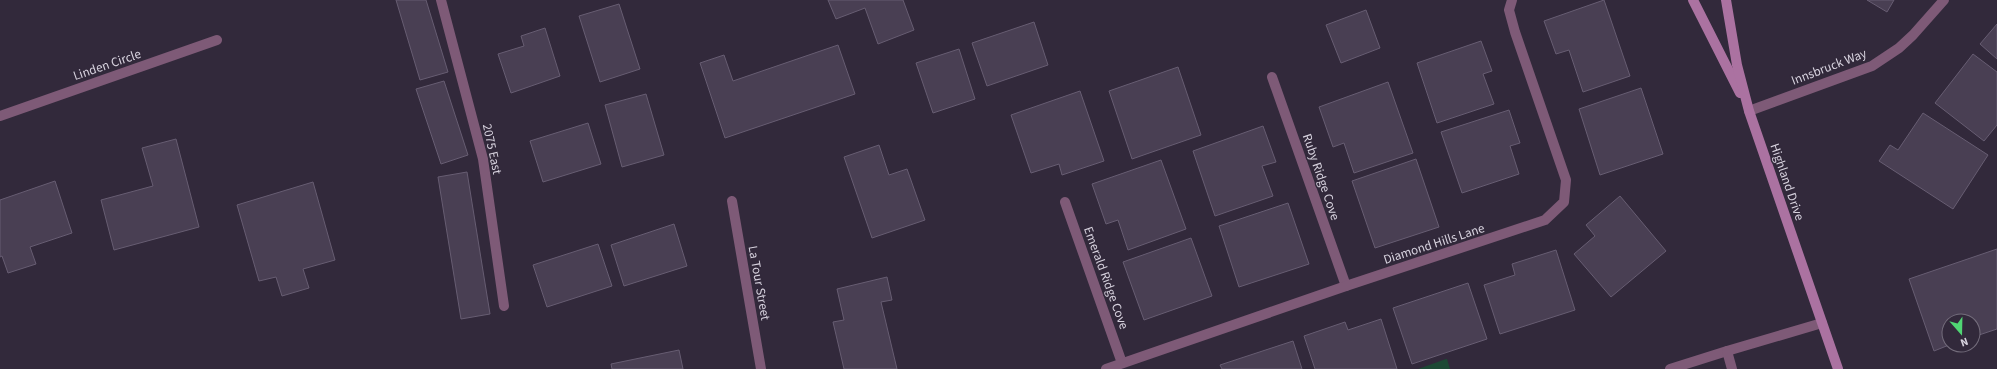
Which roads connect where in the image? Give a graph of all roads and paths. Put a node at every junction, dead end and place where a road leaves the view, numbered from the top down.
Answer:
1 (441, 0) edge
2 (1512, 0) edge
3 (1693, 0) edge
4 (1726, 0) edge
5 (1944, 0) edge
6 (217, 40) dead end
7 (1272, 76) dead end
8 (1749, 111) junction
9 (3, 115) edge
10 (732, 201) dead end
11 (1065, 202) dead end
12 (1346, 286) junction
13 (504, 306) dead end
14 (1822, 323) junction
15 (1727, 351) junction
16 (1122, 363) junction
17 (761, 369) edge
18 (1106, 369) edge
19 (1670, 369) edge
20 (1732, 369) edge
21 (1838, 369) edge

1 - 13 street, 2075 East
2 - 12 street, Diamond Hills Lane
3 - 8 main road
4 - 8 main road, Highland Drive
5 - 8 street, Innsbruck Way
6 - 9 street, Linden Circle
7 - 12 street, Ruby Ridge Cove
8 - 14 main road, Highland Drive
10 - 17 street, La Tour Street
11 - 16 street, Emerald Ridge Cove
12 - 16 street, Diamond Hills Lane
14 - 15 street
14 - 21 main road, Highland Drive
15 - 19 street
15 - 20 street
16 - 18 street, Diamond Hills Lane

